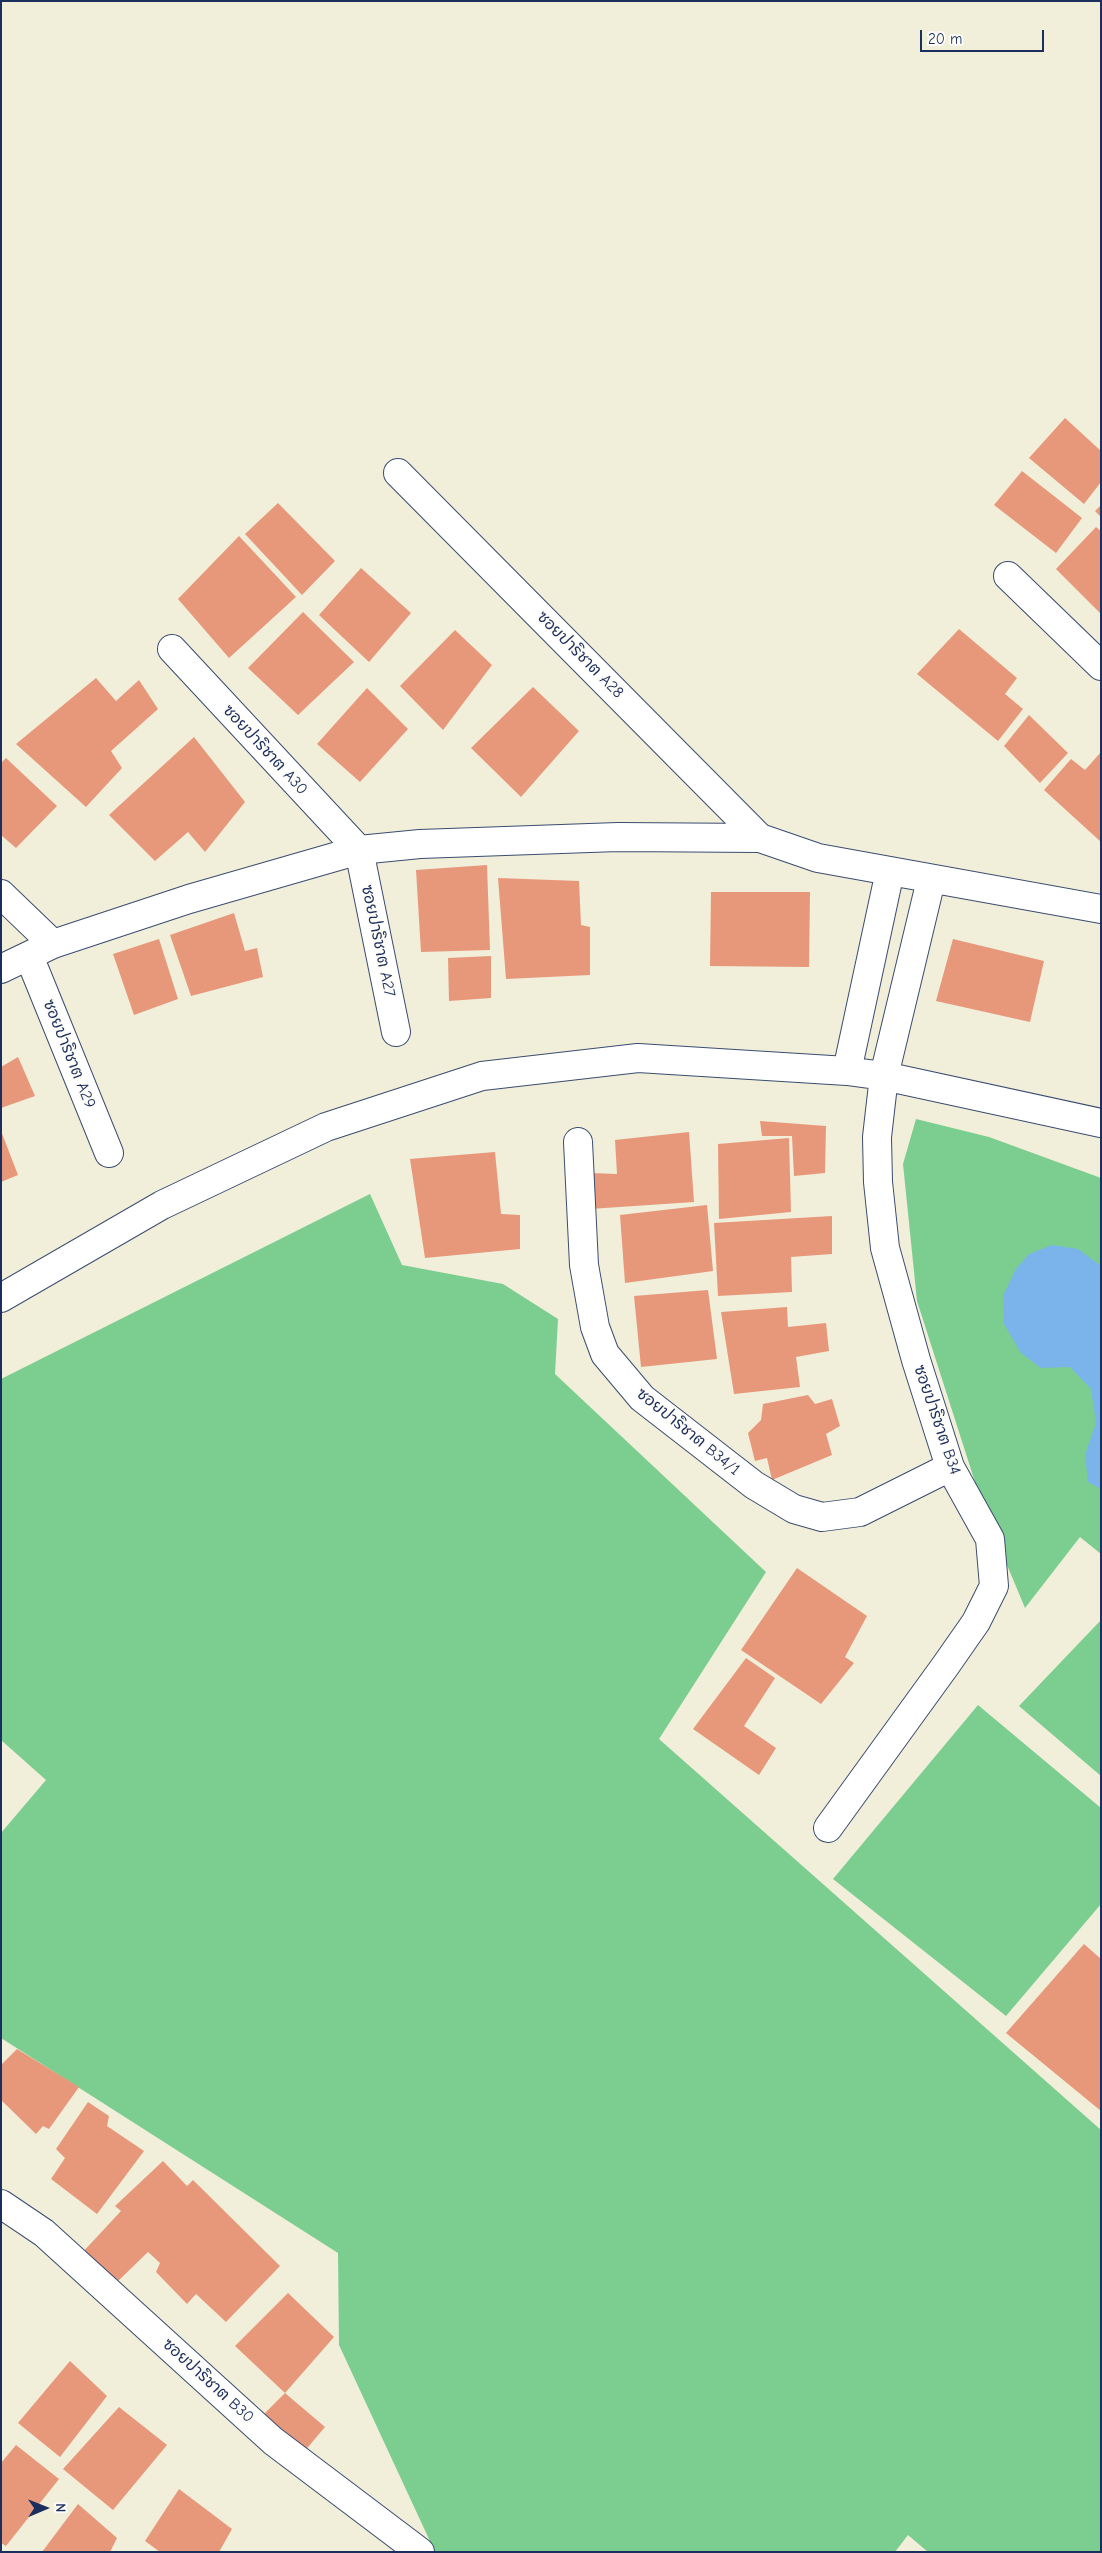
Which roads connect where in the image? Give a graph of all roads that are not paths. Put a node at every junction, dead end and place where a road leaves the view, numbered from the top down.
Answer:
1 (398, 473) dead end
2 (1008, 576) dead end
3 (172, 649) dead end
4 (1101, 666) edge
5 (760, 838) junction
6 (359, 850) junction
7 (890, 871) junction
8 (931, 880) junction
9 (1, 894) edge
10 (1101, 909) edge
11 (41, 950) junction
12 (1, 969) edge
13 (396, 1032) dead end
14 (847, 1072) junction
15 (884, 1076) junction
16 (1101, 1123) edge
17 (578, 1142) dead end
18 (109, 1153) dead end
19 (1, 1298) edge
20 (950, 1466) junction
21 (828, 1828) dead end
22 (1, 2204) edge
23 (420, 2552) edge

1 - 5 street, ซอยปาริชาต A28
2 - 4 street
3 - 6 street, ซอยปาริชาต A30
5 - 6 street
5 - 7 street
6 - 11 street
6 - 13 street, ซอยปาริชาต A27
7 - 8 street
7 - 14 street
8 - 10 street
8 - 15 street, ซอยปาริชาต B34
9 - 11 street
11 - 12 street
11 - 18 street, ซอยปาริชาต A29
14 - 15 street
14 - 19 street
15 - 16 street
15 - 20 street, ซอยปาริชาต B34
17 - 20 street, ซอยปาริชาต B34/1
20 - 21 street, ซอยปาริชาต B34
22 - 23 street, ซอยปาริชาต B30

